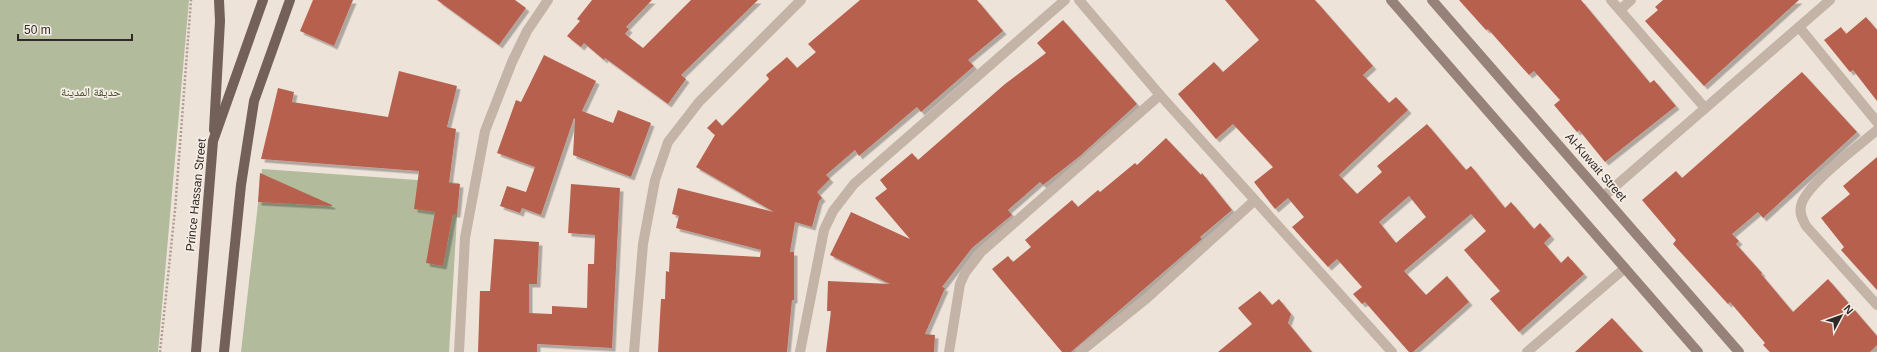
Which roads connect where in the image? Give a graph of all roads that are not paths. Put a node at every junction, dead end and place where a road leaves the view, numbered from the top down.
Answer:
1 (219, 0) edge
2 (263, 0) edge
3 (290, 0) edge
4 (548, 0) edge
5 (801, 0) edge
6 (1065, 0) edge
7 (1079, 0) edge
8 (1391, 0) edge
9 (1432, 0) edge
10 (1611, 0) edge
11 (1631, 0) edge
12 (1830, 0) edge
13 (1620, 10) junction
14 (1799, 27) junction
15 (1160, 95) junction
16 (1705, 108) junction
17 (1877, 122) edge
18 (1877, 130) edge
19 (213, 141) junction
20 (1604, 196) junction
21 (1254, 200) junction
22 (1625, 268) junction
23 (1877, 305) edge
24 (1092, 348) edge
25 (196, 352) edge
26 (224, 352) edge
27 (459, 352) edge
28 (634, 352) edge
29 (800, 352) edge
30 (949, 352) edge
31 (1080, 352) edge
32 (1392, 352) edge
33 (1527, 352) edge
34 (1698, 352) edge
35 (1739, 352) edge

1 - 19 main road
2 - 19 main road, Prince Hassan Street
3 - 26 main road
4 - 27 street
5 - 28 street
6 - 29 street
7 - 15 street
8 - 22 main road
9 - 20 main road, Al-Kuwait Street
10 - 13 street
11 - 13 street
12 - 14 street
13 - 16 street
14 - 16 street
14 - 17 street
15 - 21 street
15 - 30 street
16 - 20 street
18 - 23 street
19 - 25 main road, Prince Hassan Street
20 - 35 main road, Al-Kuwait Street
21 - 24 street
21 - 32 street
22 - 33 street
22 - 34 main road
24 - 31 street

